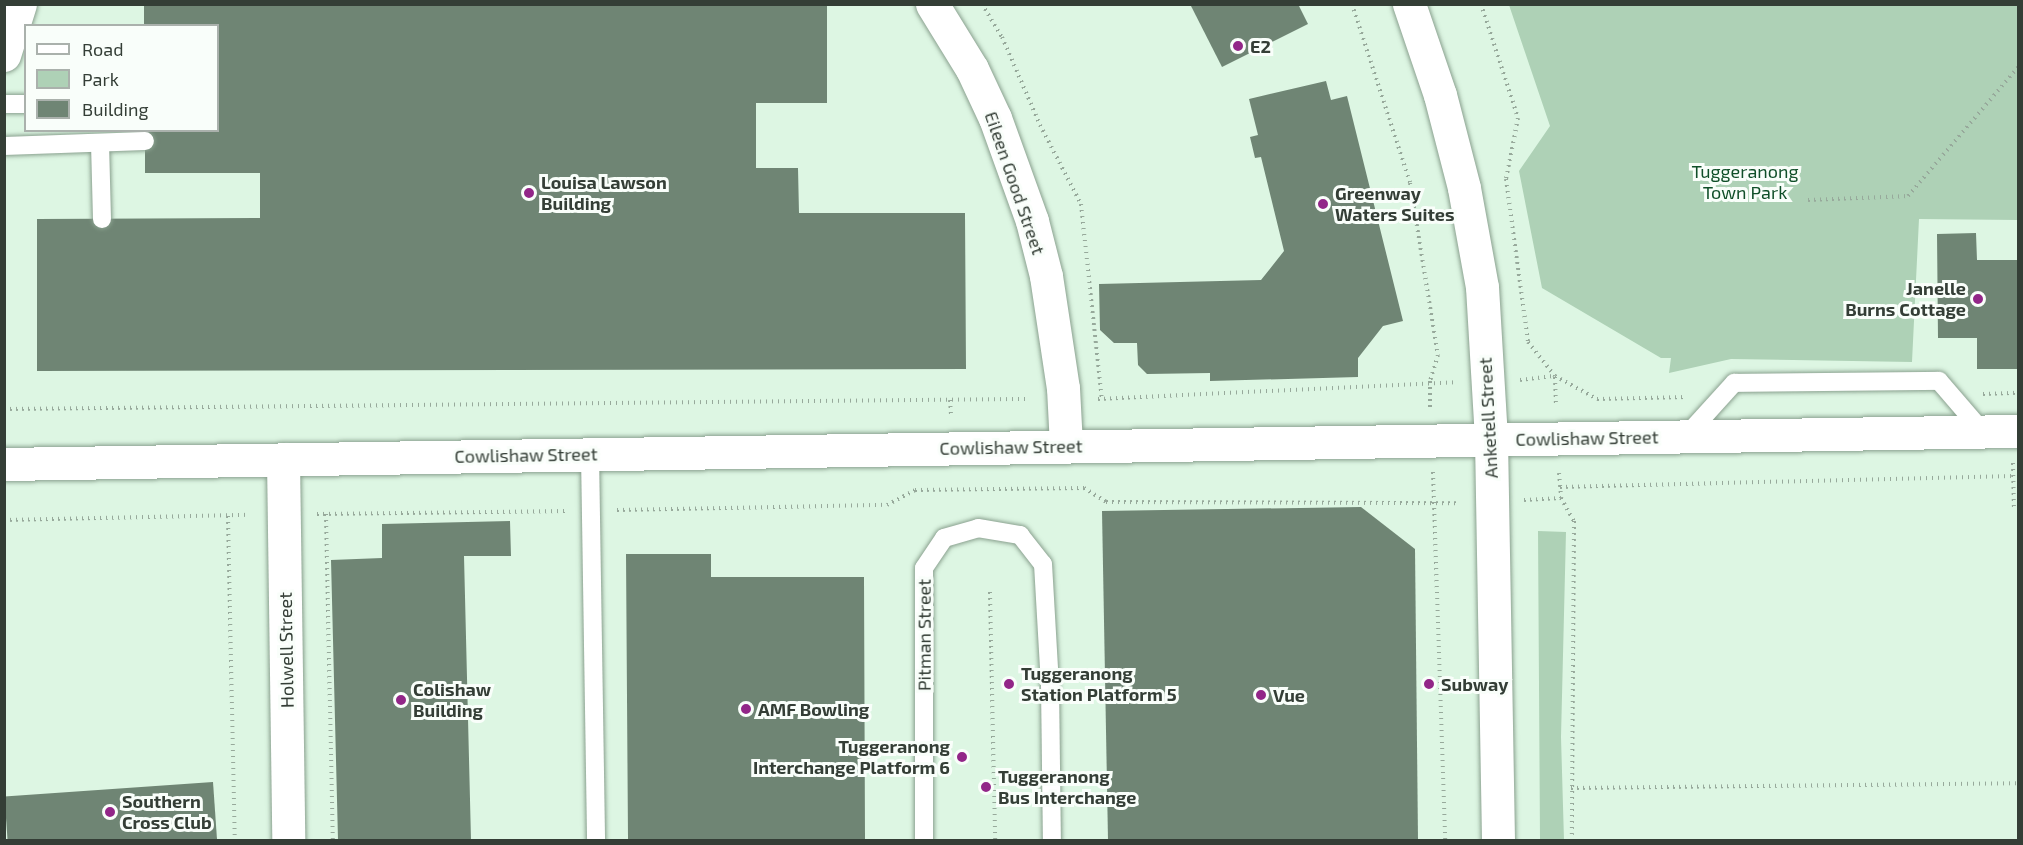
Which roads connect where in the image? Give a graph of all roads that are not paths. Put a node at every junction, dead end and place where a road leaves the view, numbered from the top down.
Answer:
1 (932, 4) edge
2 (1409, 4) edge
3 (4, 104) edge
4 (24, 104) edge
5 (145, 141) dead end
6 (100, 143) junction
7 (4, 146) edge
8 (102, 219) dead end
9 (2019, 430) edge
10 (1983, 432) junction
11 (1686, 436) junction
12 (1491, 439) junction
13 (1066, 446) junction
14 (590, 454) junction
15 (283, 459) junction
16 (4, 464) edge
17 (288, 840) edge
18 (596, 840) edge
19 (924, 840) edge
20 (1052, 840) edge
21 (1498, 840) edge

1 - 13 street, Eileen Good Street
2 - 12 street, Anketell Street
3 - 4 lane
5 - 6 lane
6 - 7 lane
6 - 8 lane
9 - 10 street, Cowlishaw Street
10 - 11 street, Cowlishaw Street
10 - 11 lane
11 - 12 street, Cowlishaw Street
12 - 13 street, Cowlishaw Street
12 - 21 street, Anketell Street
13 - 14 street, Cowlishaw Street
14 - 15 street, Cowlishaw Street
14 - 18 lane
15 - 16 street, Cowlishaw Street
15 - 17 street, Holwell Street
19 - 20 lane, Pitman Street

